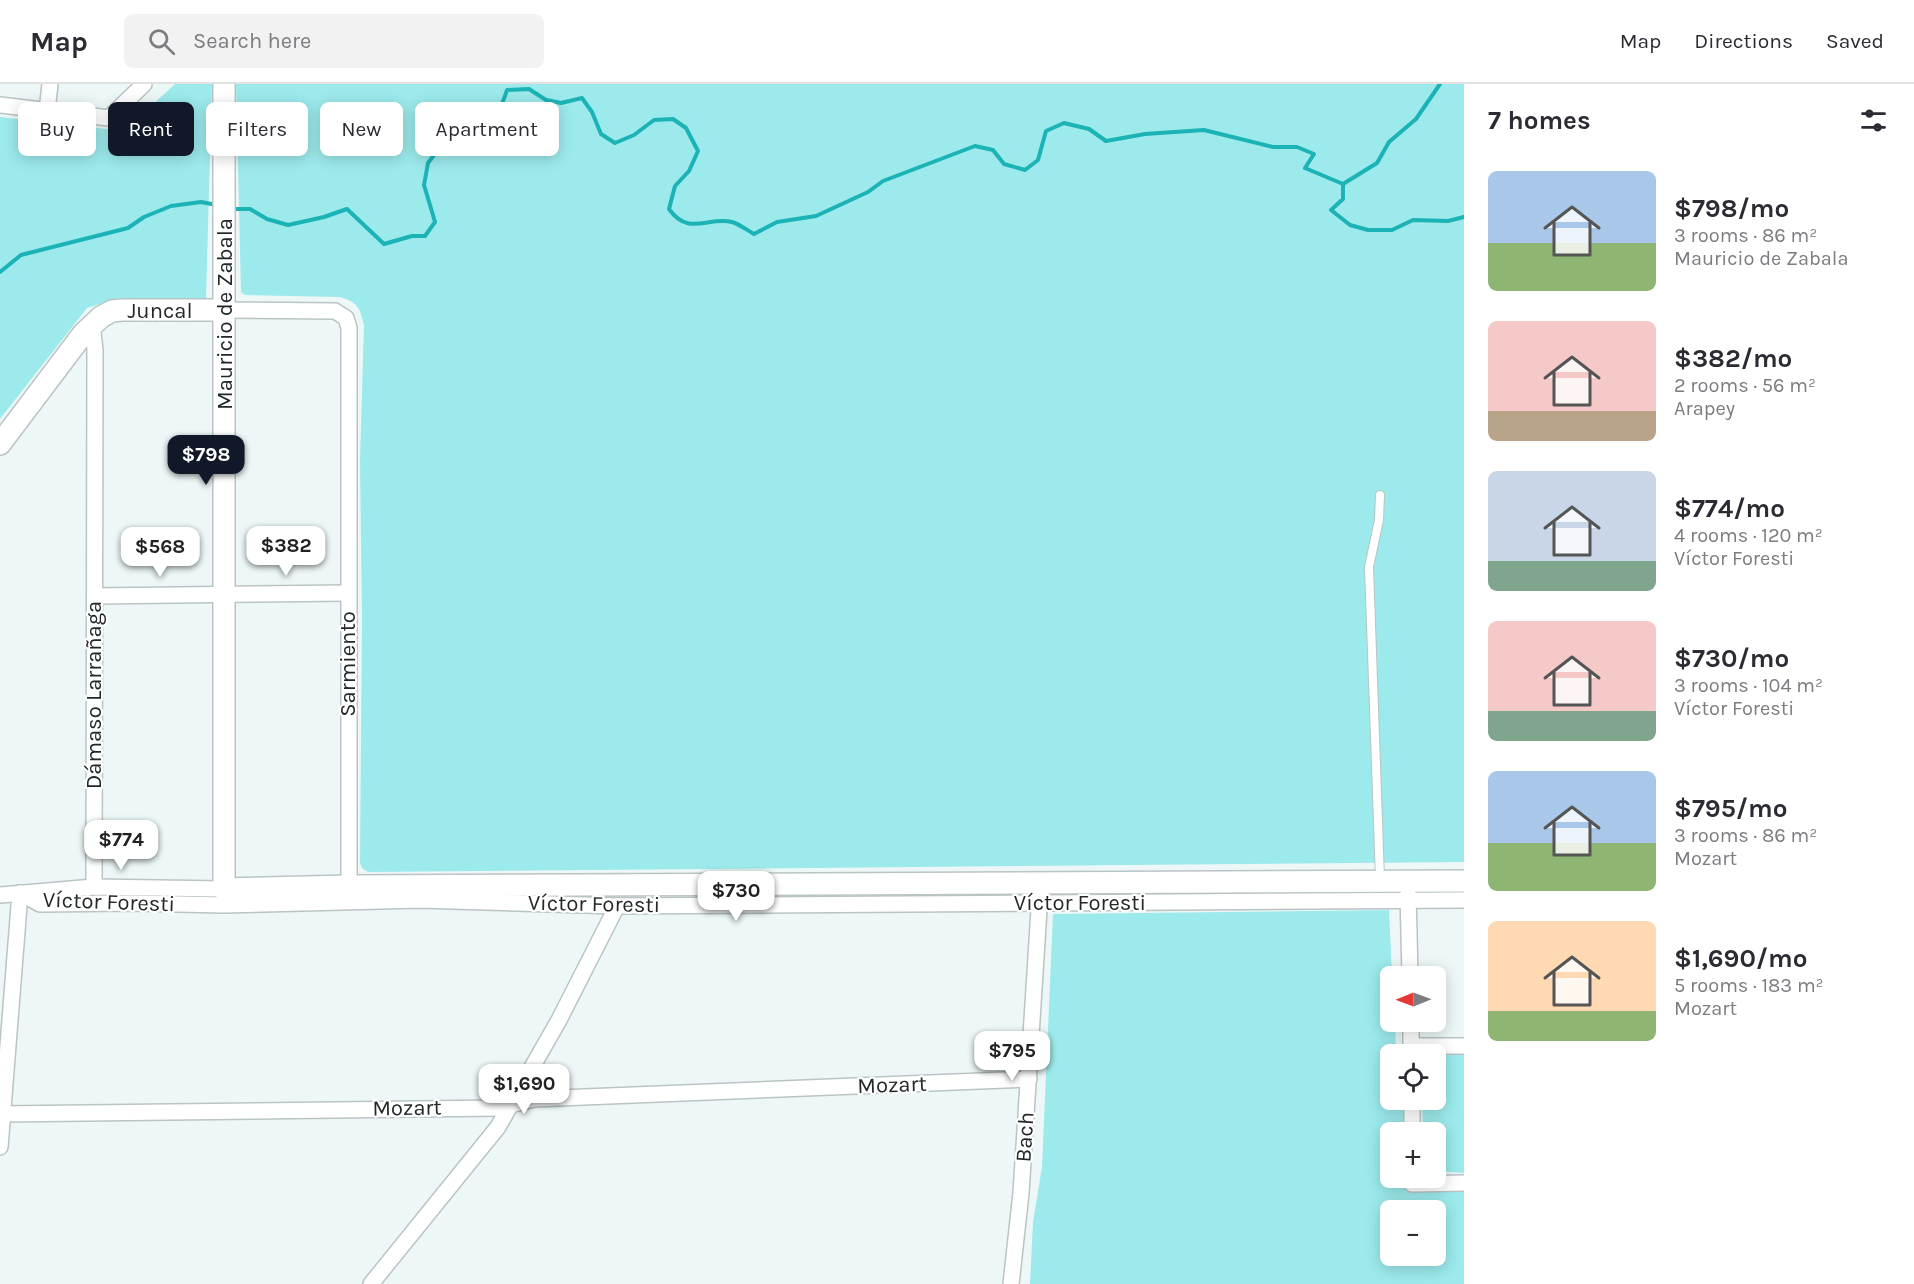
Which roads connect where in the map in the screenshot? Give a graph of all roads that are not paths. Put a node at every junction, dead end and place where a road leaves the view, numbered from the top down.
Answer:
1 (50, 84) edge
2 (144, 84) edge
3 (224, 84) edge
4 (48, 102) edge
5 (0, 105) edge
6 (18, 107) edge
7 (96, 117) edge
8 (225, 310) junction
9 (346, 318) joint
10 (92, 324) junction
11 (0, 444) edge
12 (1380, 495) dead end
13 (347, 593) junction
14 (225, 594) junction
15 (95, 596) junction
16 (1380, 880) junction
17 (1464, 881) edge
18 (94, 886) junction
19 (1408, 891) junction
20 (20, 893) junction
21 (1040, 893) junction
22 (349, 894) junction
23 (0, 895) edge
24 (224, 897) junction
25 (1464, 900) edge
26 (617, 906) junction
27 (1410, 966) edge
28 (1464, 1046) edge
29 (1446, 1047) edge
30 (1029, 1079) junction
31 (511, 1104) junction
32 (1, 1114) edge
33 (0, 1147) edge
34 (1446, 1182) edge
35 (1464, 1183) edge
36 (371, 1284) edge
37 (1011, 1284) edge

1 - 4 street
2 - 7 street
3 - 8 street, Mauricio de Zabala
5 - 6 street
8 - 9 street, Juncal
8 - 10 street, Juncal
8 - 14 street, Mauricio de Zabala
9 - 13 street, Sarmiento
10 - 11 street, Juncal
10 - 15 street, Dámaso Larrañaga
12 - 16 lane
13 - 14 street
13 - 22 street, Sarmiento
14 - 15 street
14 - 24 street, Mauricio de Zabala
15 - 18 street, Dámaso Larrañaga
16 - 19 street, Víctor Foresti
16 - 21 street, Víctor Foresti
17 - 19 street, Víctor Foresti
18 - 20 street, Víctor Foresti
18 - 24 street, Víctor Foresti
19 - 21 street, Víctor Foresti
19 - 25 street, Víctor Foresti
19 - 27 street
20 - 23 street
20 - 24 street, Víctor Foresti
20 - 32 street
21 - 22 street, Víctor Foresti
21 - 26 street, Víctor Foresti
21 - 30 street, Bach
22 - 24 street, Víctor Foresti
22 - 26 street, Víctor Foresti
26 - 31 street
28 - 29 street
30 - 31 street, Mozart
30 - 37 street, Bach
31 - 32 street, Mozart
31 - 36 street
32 - 33 street
34 - 35 street

